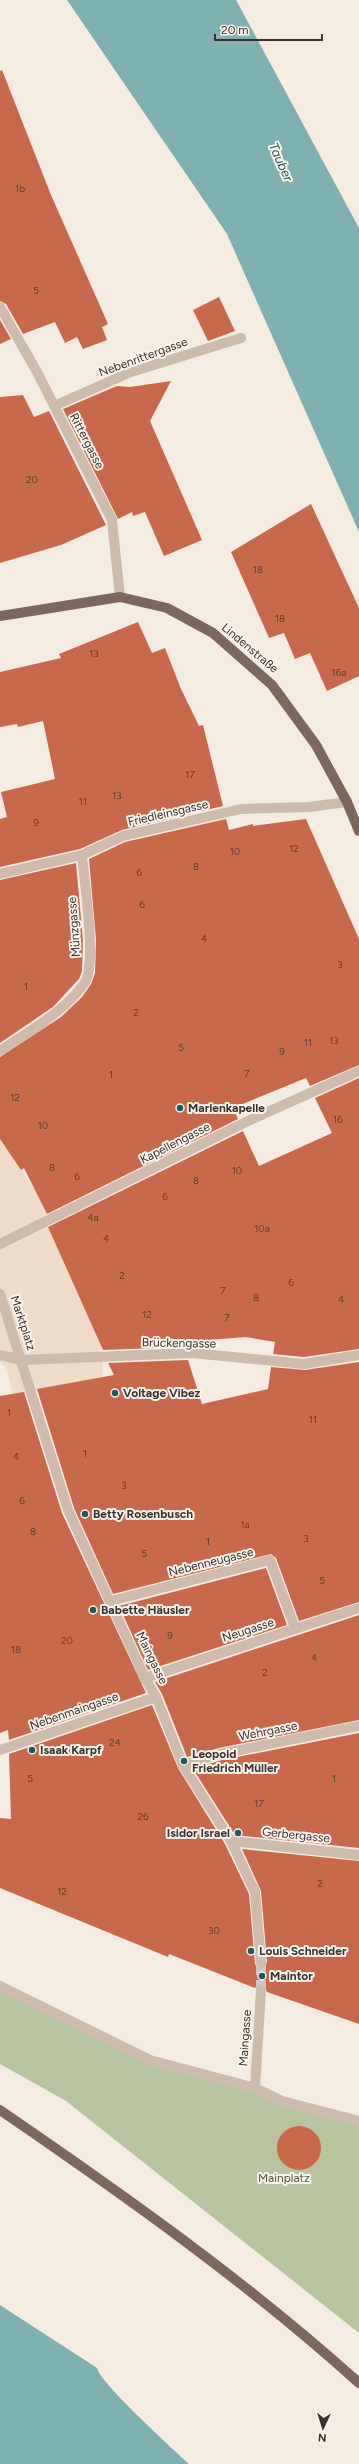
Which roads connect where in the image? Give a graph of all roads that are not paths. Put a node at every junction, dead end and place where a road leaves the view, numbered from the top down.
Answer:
1 (0, 307) edge
2 (242, 338) dead end
3 (54, 406) junction
4 (120, 597) junction
5 (0, 616) edge
6 (347, 802) junction
7 (359, 831) edge
8 (82, 855) junction
9 (0, 874) edge
10 (0, 1051) edge
11 (359, 1071) edge
12 (0, 1244) edge
13 (0, 1294) edge
14 (0, 1355) edge
15 (359, 1355) edge
16 (22, 1360) junction
17 (111, 1601) junction
18 (359, 1608) edge
19 (295, 1628) junction
20 (145, 1678) junction
21 (156, 1697) junction
22 (359, 1726) edge
23 (0, 1750) edge
24 (183, 1765) junction
25 (231, 1840) junction
26 (359, 1855) edge
27 (261, 1963) tunnel mouth
28 (0, 1986) edge
29 (261, 1990) tunnel mouth
30 (255, 2088) junction
31 (0, 2110) edge
32 (359, 2121) edge
33 (359, 2382) edge

1 - 3 street, Rittergasse
2 - 3 street, Nebenrittergasse
3 - 4 street, Rittergasse
4 - 5 main road, Lindenstraße
4 - 6 main road, Lindenstraße
6 - 7 main road, Lindenstraße
6 - 8 street, Friedleinsgasse
8 - 9 street, Friedleinsgasse
8 - 10 street, Münzgasse
11 - 12 street, Kapellengasse
13 - 16 street, Marktplatz
14 - 16 street, Brückengasse
15 - 16 street, Brückengasse
16 - 17 street, Maingasse
17 - 19 street, Nebenneugasse
17 - 20 street, Maingasse
18 - 19 street, Neugasse
19 - 20 street, Neugasse
20 - 21 street, Maingasse
21 - 23 street, Nebenmaingasse
21 - 24 street, Maingasse
22 - 24 street, Wehrgasse
24 - 25 street, Maingasse
25 - 26 street, Gerbergasse
25 - 27 street, Maingasse
28 - 30 street
29 - 30 street, Maingasse
30 - 32 street
31 - 33 main road

